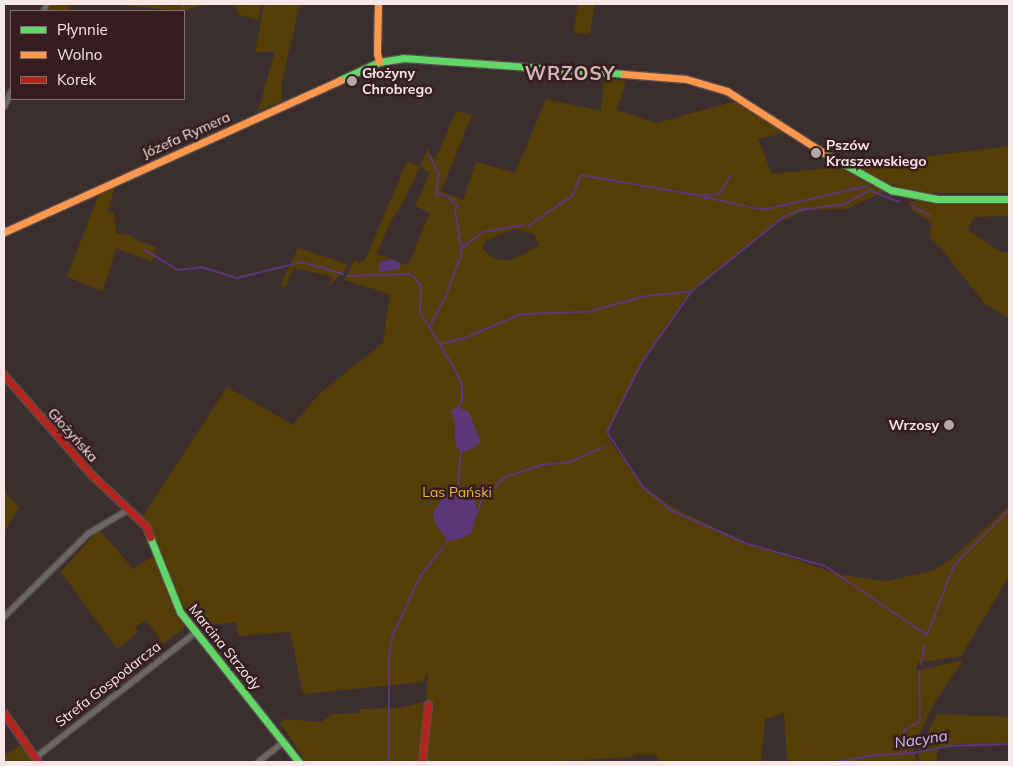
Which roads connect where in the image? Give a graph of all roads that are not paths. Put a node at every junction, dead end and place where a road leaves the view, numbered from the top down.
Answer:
1 (378, 4) edge
2 (379, 62) junction
3 (10, 92) edge
4 (4, 106) edge
5 (1009, 198) edge
6 (4, 232) edge
7 (4, 375) edge
8 (130, 511) junction
9 (4, 616) edge
10 (196, 631) junction
11 (428, 704) dead end
12 (4, 713) edge
13 (284, 741) junction
14 (36, 760) edge
15 (257, 762) edge
16 (299, 762) edge
17 (422, 762) edge

1 - 2 street
2 - 5 street, Józefa Rymera
2 - 6 street, Józefa Rymera
3 - 4 street
7 - 8 street, Głożyńska
8 - 9 street
8 - 10 street, Marcina Strzody
10 - 13 street, Marcina Strzody
10 - 14 street, Strefa Gospodarcza
11 - 17 street
12 - 14 street, Strefa Gospodarcza
13 - 15 street
13 - 16 street, Marcina Strzody

